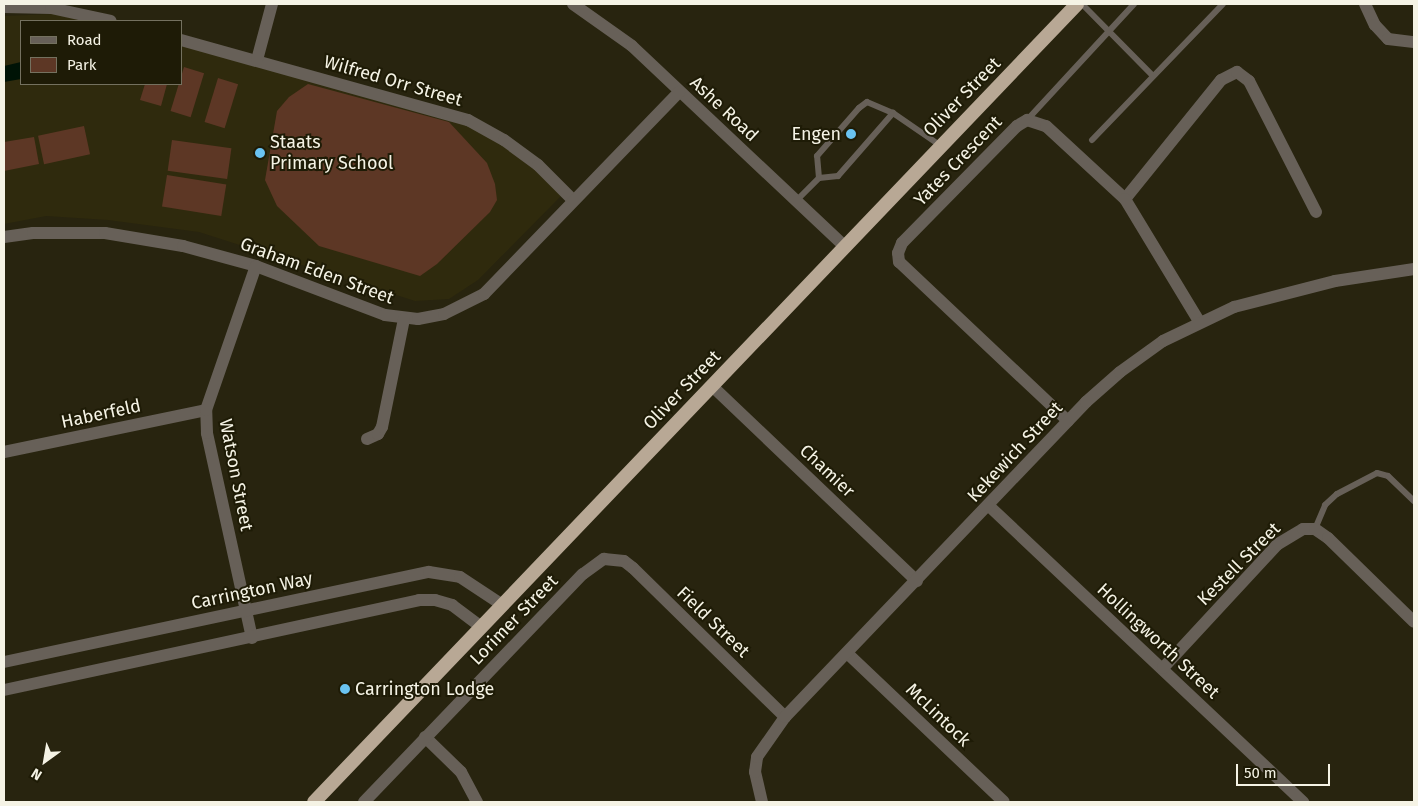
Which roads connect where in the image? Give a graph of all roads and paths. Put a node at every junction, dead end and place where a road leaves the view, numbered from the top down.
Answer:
1 (272, 4) edge
2 (573, 4) edge
3 (1077, 4) edge
4 (1082, 4) edge
5 (1134, 4) edge
6 (1223, 4) edge
7 (1365, 4) edge
8 (4, 6) edge
9 (106, 20) edge
10 (1108, 31) junction
11 (182, 40) edge
12 (1414, 42) edge
13 (257, 60) junction
14 (1153, 76) junction
15 (679, 92) junction
16 (893, 113) junction
17 (1027, 120) junction
18 (1092, 140) dead end
19 (941, 146) junction
20 (819, 178) junction
21 (1126, 199) junction
22 (573, 200) junction
23 (796, 201) junction
24 (1316, 212) dead end
25 (4, 237) edge
26 (845, 247) junction
27 (256, 266) junction
28 (1414, 269) edge
29 (404, 319) junction
30 (1199, 321) junction
31 (712, 386) junction
32 (206, 410) junction
33 (1068, 421) junction
34 (367, 439) dead end
35 (4, 452) edge
36 (1414, 501) edge
37 (989, 506) junction
38 (1316, 529) junction
39 (613, 558) joint
40 (917, 581) junction
41 (501, 604) junction
42 (247, 610) junction
43 (1414, 622) edge
44 (481, 627) junction
45 (252, 638) junction
46 (847, 653) junction
47 (4, 662) edge
48 (1163, 668) junction
49 (4, 690) edge
50 (785, 717) junction
51 (425, 737) junction
52 (314, 802) edge
53 (364, 802) edge
54 (477, 802) edge
55 (762, 802) edge
56 (1004, 802) edge
57 (1303, 802) edge

1 - 13 street
2 - 15 street, Ashe Road
3 - 19 highway, Oliver Street
4 - 10 lane
5 - 10 lane
6 - 14 lane
7 - 12 street
8 - 9 street
10 - 14 lane
10 - 17 lane
11 - 13 street, Wilfred Orr Street
13 - 22 street, Wilfred Orr Street
14 - 18 lane
15 - 22 street, Graham Eden Street
15 - 23 street, Ashe Road
16 - 19 lane
16 - 20 lane
16 - 20 lane
17 - 21 street, Yates Crescent
17 - 33 street, Yates Crescent
19 - 26 highway, Oliver Street
20 - 23 lane
21 - 24 street
21 - 30 street, Yates Crescent
22 - 29 street, Graham Eden Street
23 - 26 street, Ashe Road
25 - 27 street, Graham Eden Street
26 - 31 highway, Oliver Street
27 - 29 street, Graham Eden Street
27 - 32 street, Watson Street
28 - 30 street, Kekewich Street
29 - 34 street
30 - 33 street, Kekewich Street
31 - 40 street, Chamier
31 - 41 highway, Oliver Street
32 - 35 street, Haberfeld
32 - 42 street, Watson Street
33 - 37 street, Kekewich Street
36 - 38 lane
37 - 40 street, Kekewich Street
37 - 48 street, Hollingworth Street
38 - 43 street
38 - 48 street, Kestell Street
39 - 50 street, Field Street
39 - 51 street, Lorimer Street
40 - 46 street, Kekewich Street
41 - 42 street, Carrington Way
41 - 44 highway, Oliver Street
42 - 45 street, Watson Street
42 - 47 street, Carrington Way
44 - 45 street
44 - 52 highway, Oliver Street
45 - 49 street
46 - 50 street, Kekewich Street
46 - 56 street, McLintock
48 - 57 street, Hollingworth Street
50 - 55 street, Kekewich Street
51 - 53 street, Lorimer Street
51 - 54 street

